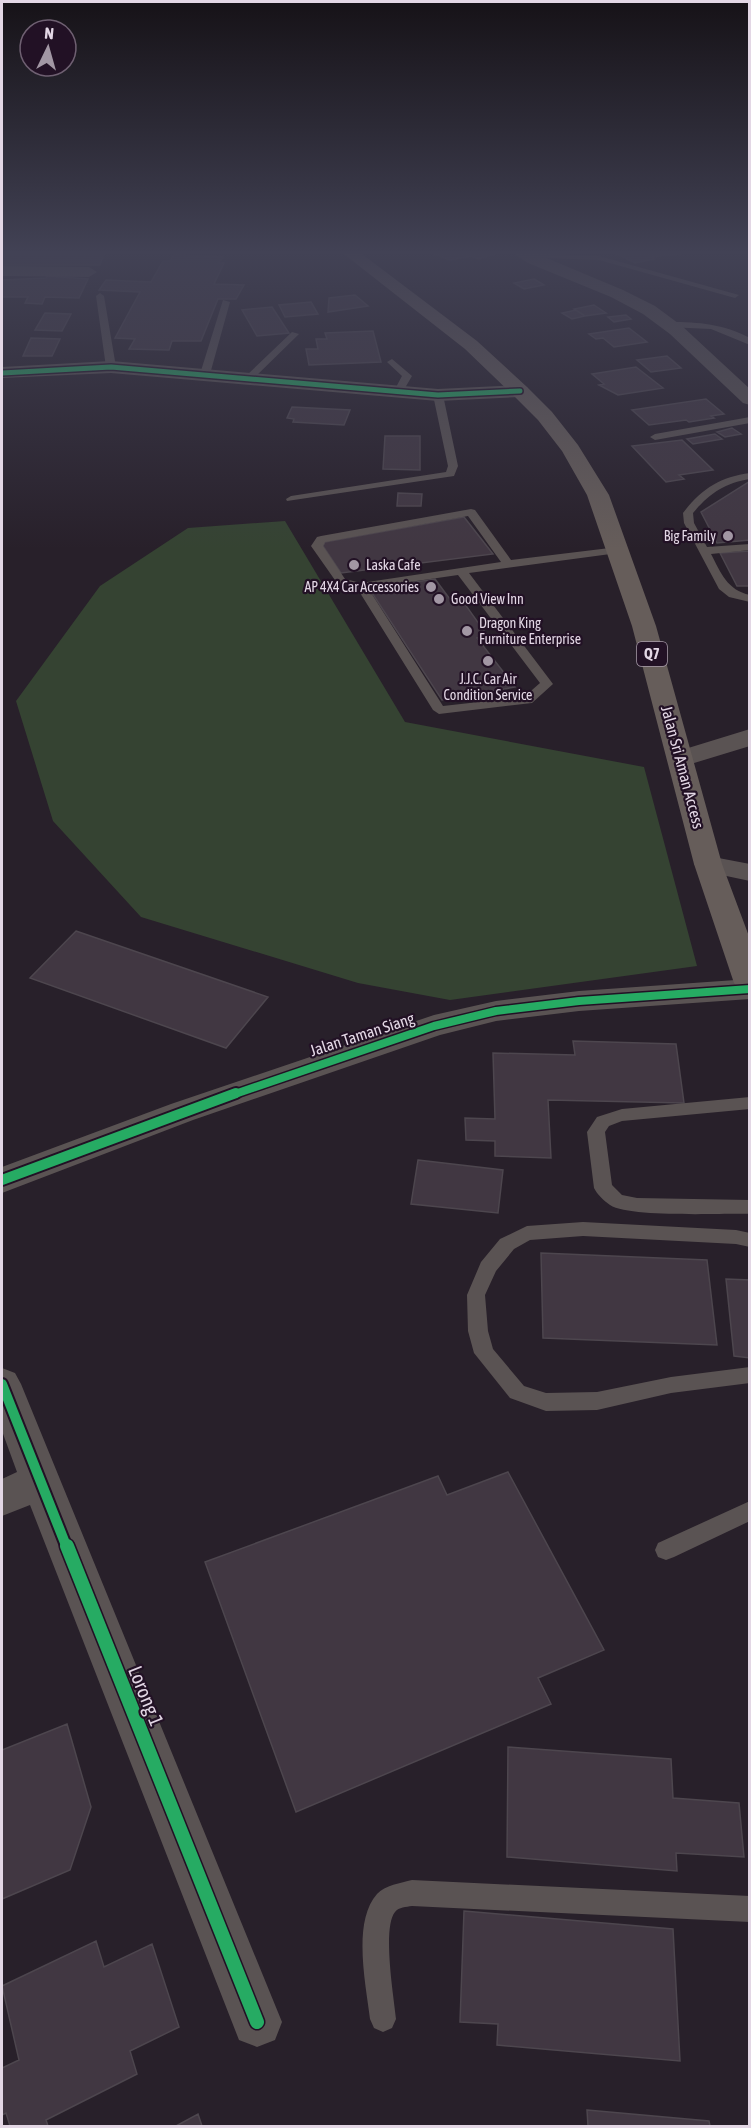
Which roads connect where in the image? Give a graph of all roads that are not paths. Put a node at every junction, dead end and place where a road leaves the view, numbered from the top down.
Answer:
1 (108, 350) edge
2 (212, 350) edge
3 (278, 350) edge
4 (477, 350) edge
5 (696, 350) edge
6 (392, 362) dead end
7 (111, 367) junction
8 (2, 373) edge
9 (205, 374) junction
10 (249, 378) junction
11 (399, 391) junction
12 (520, 391) junction
13 (438, 394) junction
14 (750, 399) edge
15 (750, 420) edge
16 (655, 437) dead end
17 (750, 476) edge
18 (291, 499) dead end
19 (750, 547) edge
20 (618, 550) junction
21 (704, 551) junction
22 (508, 564) junction
23 (462, 572) junction
24 (361, 586) junction
25 (750, 599) edge
26 (750, 737) edge
27 (681, 759) junction
28 (708, 864) junction
29 (750, 873) edge
30 (750, 983) edge
31 (750, 989) edge
32 (750, 1103) edge
33 (2, 1180) edge
34 (750, 1207) edge
35 (750, 1240) edge
36 (750, 1375) edge
37 (2, 1384) edge
38 (40, 1481) junction
39 (2, 1498) edge
40 (750, 1510) edge
41 (666, 1550) dead end
42 (750, 1909) edge
43 (384, 2019) dead end
44 (257, 2022) dead end

1 - 7 lane
2 - 9 lane
3 - 10 lane
4 - 12 main road, Q7
5 - 14 street
6 - 11 lane
7 - 8 street
7 - 9 street
9 - 10 street
10 - 11 street
11 - 13 street
12 - 13 street
12 - 20 main road, Q7
13 - 18 lane
15 - 16 lane
17 - 21 lane
19 - 21 lane
20 - 22 lane
20 - 27 main road, Jalan Sri Aman Access / Q7
21 - 25 lane
22 - 23 lane
22 - 24 lane
23 - 24 lane
23 - 24 lane
26 - 27 street
27 - 28 main road, Jalan Sri Aman Access / Q7
28 - 29 street
28 - 30 main road, Jalan Sri Aman Access / Q7
31 - 33 street, Jalan Taman Siang
32 - 34 lane
35 - 36 lane
37 - 38 street, Lorong 1
38 - 39 street
38 - 44 street, Lorong 1
40 - 41 lane
42 - 43 lane

